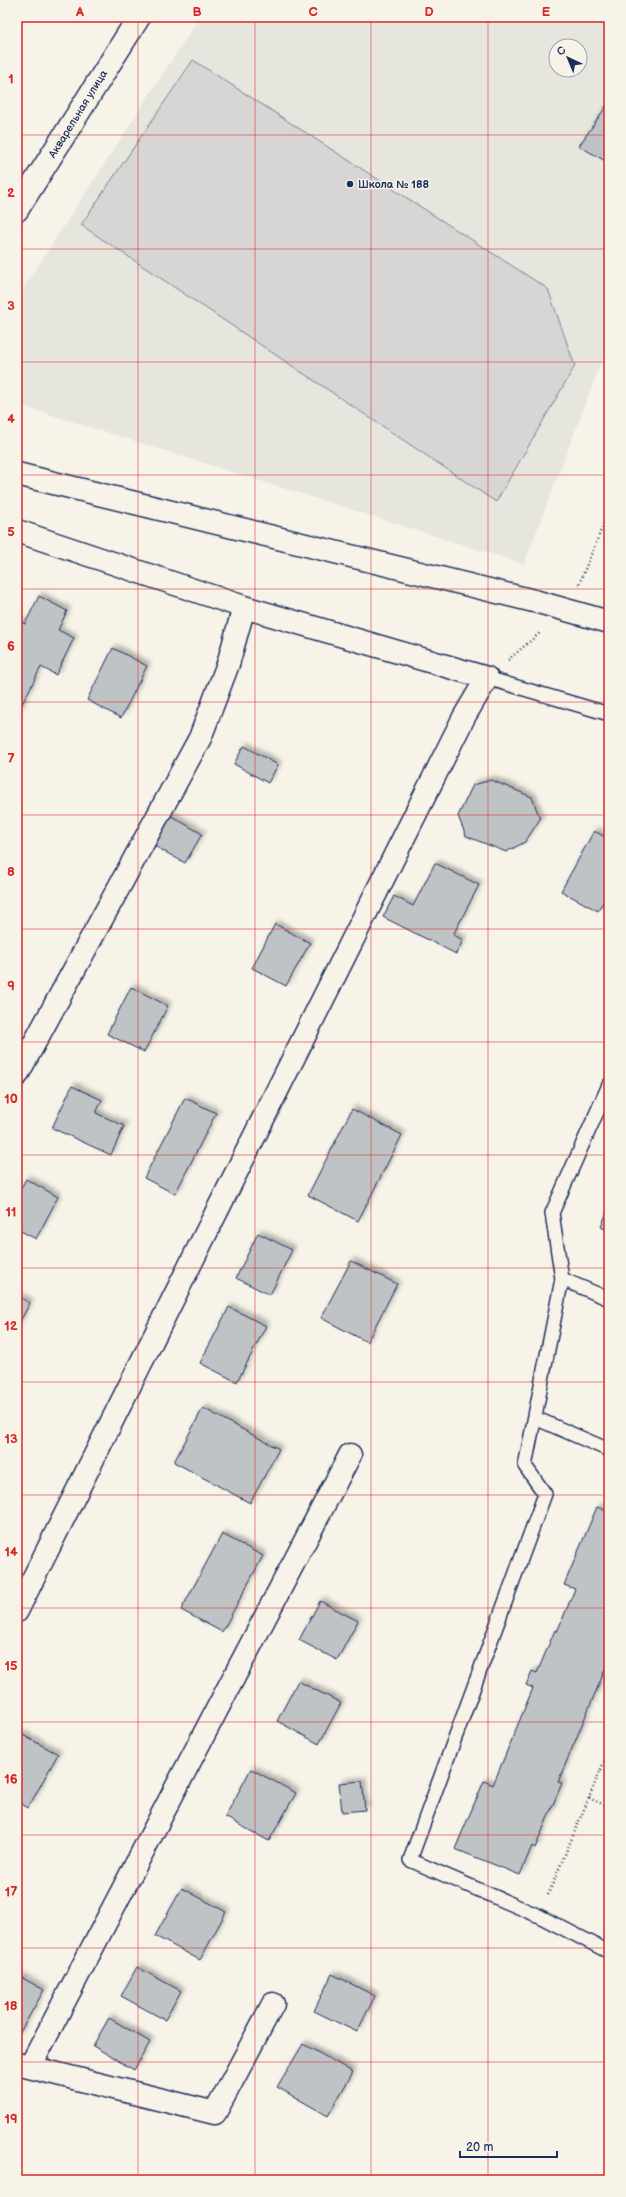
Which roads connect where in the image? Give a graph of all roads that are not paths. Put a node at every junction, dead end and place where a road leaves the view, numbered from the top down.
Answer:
1 (133, 19) edge
2 (17, 210) edge
3 (17, 474) edge
4 (17, 531) edge
5 (244, 607) junction
6 (609, 622) edge
7 (487, 678) junction
8 (609, 714) edge
9 (17, 1075) edge
10 (609, 1085) edge
11 (562, 1279) junction
12 (609, 1299) edge
13 (535, 1418) junction
14 (609, 1450) edge
15 (350, 1455) dead end
16 (17, 1611) edge
17 (609, 1952) edge
18 (274, 2004) dead end
19 (24, 2065) edge

1 - 2 street, Акварельная улица
3 - 6 street
4 - 5 street
5 - 7 street
5 - 9 street
7 - 8 lane
7 - 16 street
10 - 11 lane
11 - 12 lane
11 - 13 lane
13 - 14 lane
13 - 17 lane
15 - 19 street
18 - 19 street

